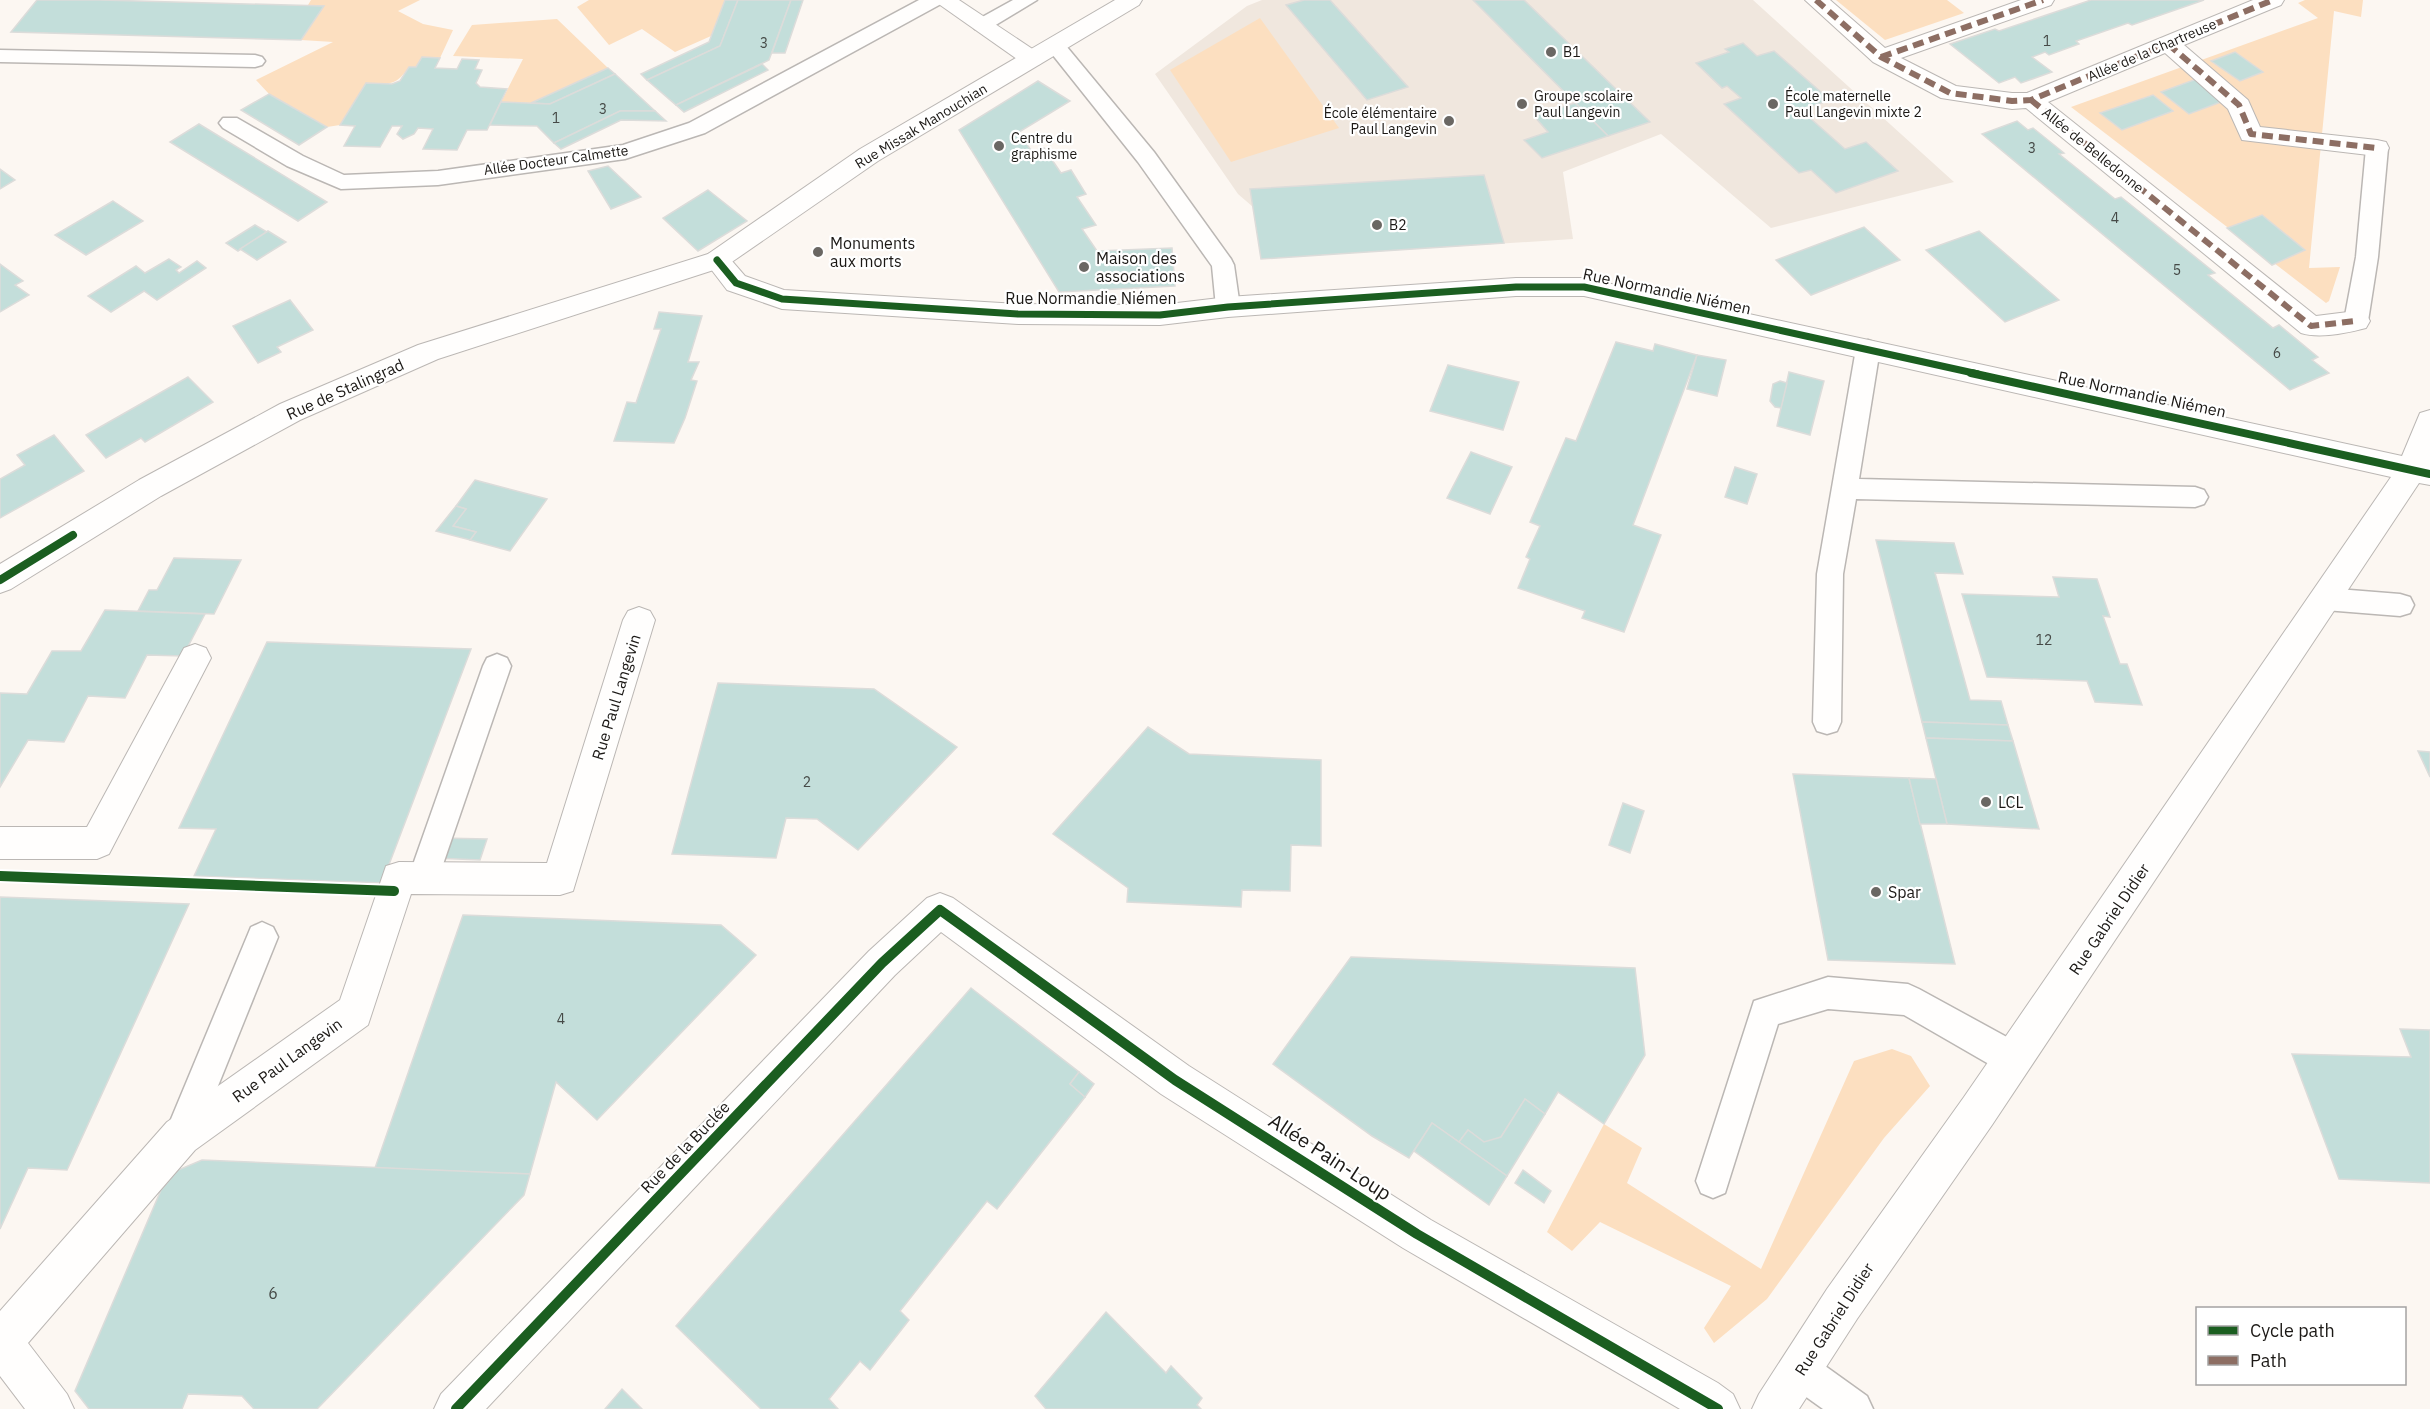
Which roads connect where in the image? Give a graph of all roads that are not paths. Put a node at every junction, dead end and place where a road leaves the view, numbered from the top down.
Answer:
1 (934, 0) edge
2 (944, 0) edge
3 (1027, 0) edge
4 (1131, 0) edge
5 (1816, 0) edge
6 (2043, 0) edge
7 (2273, 0) edge
8 (982, 25) junction
9 (2168, 44) junction
10 (1055, 45) junction
11 (0, 56) edge
12 (1881, 57) junction
13 (1032, 58) junction
14 (255, 61) dead end
15 (2031, 100) junction
16 (230, 123) dead end
17 (2377, 148) joint
18 (717, 260) junction
19 (1228, 307) junction
20 (2356, 321) joint
21 (1868, 349) junction
22 (2430, 421) edge
23 (2421, 472) edge
24 (1845, 489) junction
25 (2195, 497) dead end
26 (0, 580) edge
27 (2325, 599) junction
28 (2400, 605) dead end
29 (639, 620) dead end
30 (195, 658) dead end
31 (496, 666) dead end
32 (1827, 722) dead end
33 (0, 843) edge
34 (424, 876) junction
35 (940, 910) joint
36 (262, 937) dead end
37 (2013, 1059) junction
38 (181, 1137) junction
39 (1713, 1180) dead end
40 (0, 1341) edge
41 (1801, 1371) junction
42 (51, 1409) edge
43 (456, 1409) edge
44 (1718, 1409) edge
45 (1774, 1409) edge
46 (1854, 1409) edge

1 - 16 lane, Allée Docteur Calmette
2 - 8 street
3 - 8 lane
4 - 10 street, Rue Missak Manouchian
5 - 12 street, Allée de Belledonne
6 - 12 street
7 - 9 street, Allée de la Chartreuse
8 - 13 street
9 - 15 street, Allée de la Chartreuse
9 - 17 street
10 - 13 street, Rue Missak Manouchian
10 - 19 lane
11 - 14 lane
12 - 15 street, Allée de Belledonne
13 - 18 street, Rue Missak Manouchian
15 - 20 street, Allée de Belledonne
17 - 20 lane
18 - 19 street, Rue Normandie Niémen
18 - 26 street, Rue de Stalingrad
19 - 21 street, Rue Normandie Niémen
21 - 23 street, Rue Normandie Niémen
21 - 24 lane
22 - 23 street, Rue Gabriel Didier
23 - 27 street, Rue Gabriel Didier
24 - 25 lane
24 - 32 lane
27 - 28 lane
27 - 37 street, Rue Gabriel Didier
29 - 34 street, Rue Paul Langevin
30 - 33 street
31 - 34 lane
34 - 38 street, Rue Paul Langevin
35 - 43 street, Rue de la Buclée
35 - 44 street, Allée Pain-Loup
36 - 38 lane
37 - 39 lane
37 - 41 street, Rue Gabriel Didier
38 - 40 street, Rue Paul Langevin
40 - 42 street
41 - 45 street, Rue Gabriel Didier
41 - 46 lane

